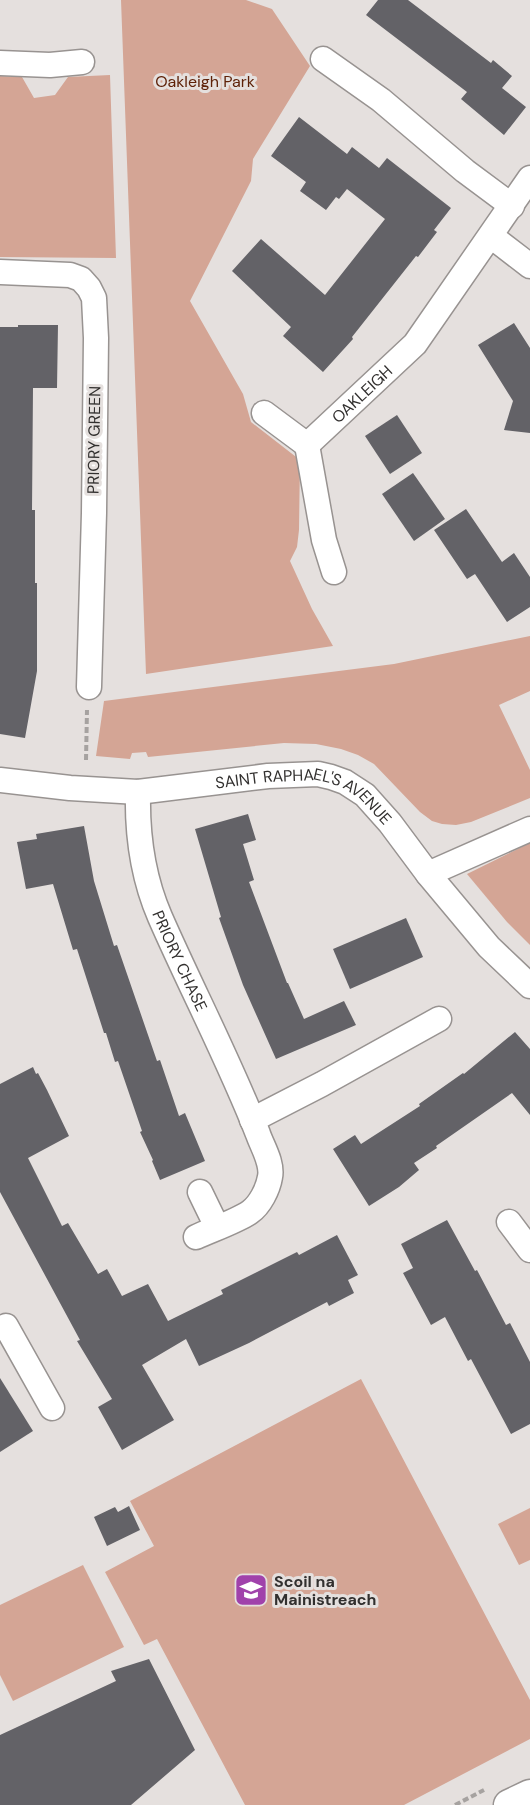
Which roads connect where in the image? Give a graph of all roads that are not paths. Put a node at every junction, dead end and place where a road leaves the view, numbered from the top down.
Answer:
1 (323, 59) dead end
2 (82, 62) dead end
3 (0, 63) edge
4 (530, 178) edge
5 (512, 206) junction
6 (491, 236) junction
7 (530, 266) edge
8 (0, 272) edge
9 (264, 413) dead end
10 (307, 445) junction
11 (334, 572) dead end
12 (89, 687) road end
13 (0, 780) edge
14 (138, 792) junction
15 (530, 829) edge
16 (428, 874) junction
17 (530, 986) edge
18 (439, 1019) dead end
19 (252, 1120) junction
20 (200, 1192) dead end
21 (509, 1222) dead end
22 (530, 1250) edge
23 (2, 1323) edge
24 (52, 1408) dead end
25 (530, 1795) edge
26 (509, 1805) edge

1 - 5 street
2 - 3 street
4 - 5 street, OAKLEIGH
5 - 6 street, OAKLEIGH
6 - 7 street
6 - 10 street, OAKLEIGH
8 - 12 street, PRIORY GREEN
9 - 10 street
10 - 11 street
13 - 14 street, SAINT RAPHAEL'S AVENUE
14 - 16 street, SAINT RAPHAEL'S AVENUE
14 - 19 street, PRIORY CHASE
15 - 16 street
16 - 17 street, SAINT RAPHAEL'S AVENUE
18 - 19 street
19 - 20 street, PRIORY CHASE
21 - 22 street
23 - 24 street
25 - 26 street

